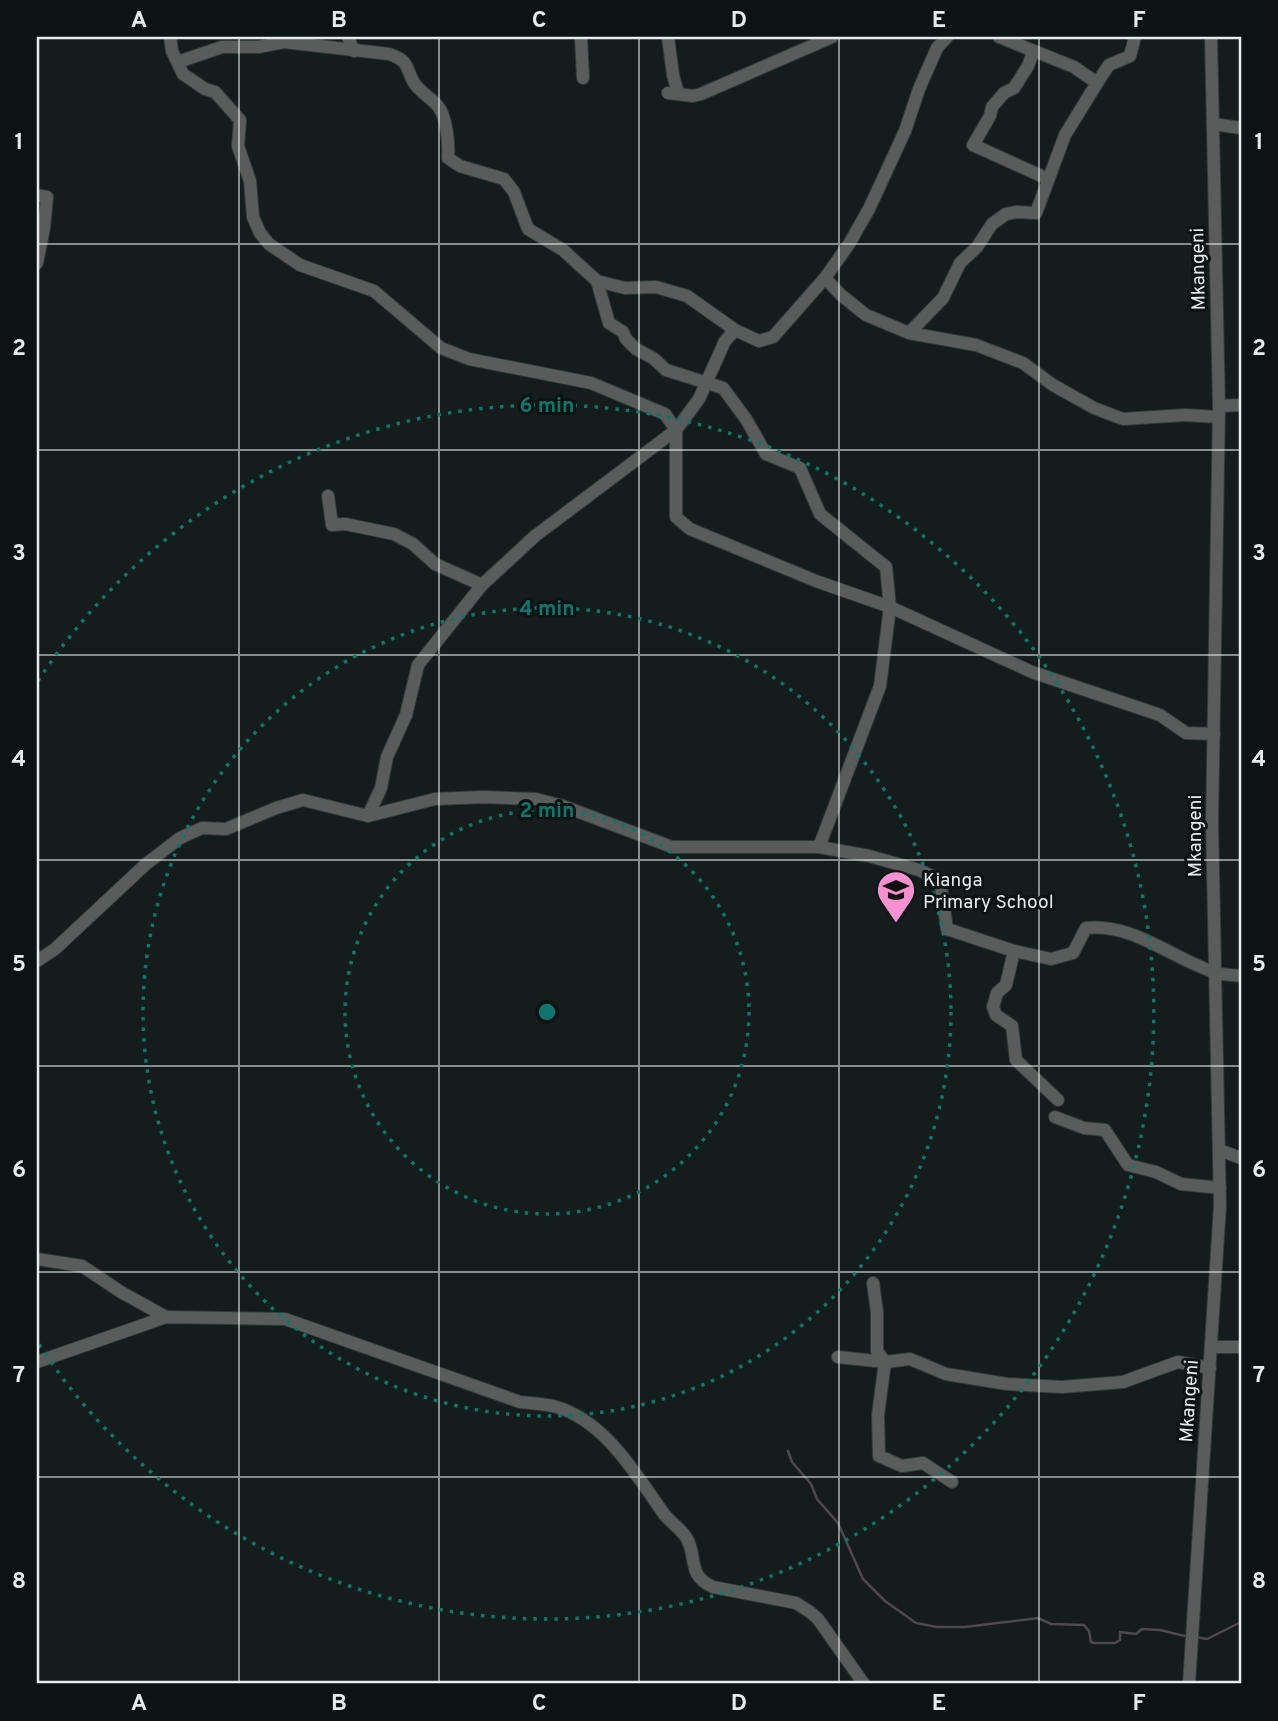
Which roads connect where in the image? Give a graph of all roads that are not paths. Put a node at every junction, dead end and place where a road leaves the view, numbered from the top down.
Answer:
1 (170, 37) edge
2 (348, 37) edge
3 (581, 37) edge
4 (668, 37) edge
5 (832, 37) edge
6 (947, 37) edge
7 (999, 37) edge
8 (1135, 37) edge
9 (1211, 37) edge
10 (354, 51) junction
11 (1033, 52) junction
12 (178, 62) junction
13 (583, 78) dead end
14 (1097, 83) junction
15 (1213, 124) junction
16 (1241, 128) edge
17 (1048, 179) junction
18 (37, 195) edge
19 (37, 263) edge
20 (825, 278) junction
21 (597, 281) junction
22 (736, 330) junction
23 (909, 332) junction
24 (707, 383) junction
25 (1241, 405) edge
26 (1219, 412) junction
27 (676, 430) junction
28 (328, 496) dead end
29 (482, 585) junction
30 (890, 607) junction
31 (1214, 734) junction
32 (368, 816) junction
33 (819, 847) junction
34 (1014, 951) junction
35 (37, 961) edge
36 (1215, 972) junction
37 (1241, 976) edge
38 (1058, 1100) dead end
39 (1055, 1118) dead end
40 (1219, 1150) junction
41 (1241, 1158) edge
42 (1220, 1188) junction
43 (37, 1259) edge
44 (873, 1283) dead end
45 (166, 1317) junction
46 (1211, 1347) junction
47 (1241, 1347) edge
48 (838, 1357) dead end
49 (37, 1362) edge
50 (885, 1362) junction
51 (1210, 1368) junction
52 (953, 1482) dead end
53 (863, 1684) edge
54 (1189, 1684) edge

1 - 12 street
2 - 10 street
3 - 13 street
4 - 5 street
6 - 20 street
7 - 11 street
8 - 14 street
9 - 15 street, Mkangeni
10 - 12 street
10 - 21 street
11 - 14 street
11 - 17 street
12 - 27 street
14 - 17 street
15 - 16 street
15 - 26 street, Mkangeni
17 - 23 street
18 - 19 street
20 - 22 street
20 - 23 street
21 - 22 street
21 - 24 street
22 - 24 street
23 - 26 street
24 - 27 street
24 - 30 street
25 - 26 street
26 - 31 street, Mkangeni
27 - 29 street
27 - 30 street
28 - 29 street
29 - 32 street
30 - 31 street
30 - 33 street
31 - 36 street, Mkangeni
32 - 33 street
32 - 35 street
33 - 34 street
34 - 36 street
34 - 38 street
36 - 37 street
36 - 40 street, Mkangeni
39 - 42 street
40 - 41 street
40 - 42 street, Mkangeni
42 - 46 street, Mkangeni
43 - 45 street
44 - 50 street
45 - 49 street
45 - 53 street
46 - 47 street
46 - 51 street, Mkangeni
48 - 50 street
50 - 51 street
50 - 52 street
51 - 54 street, Mkangeni

